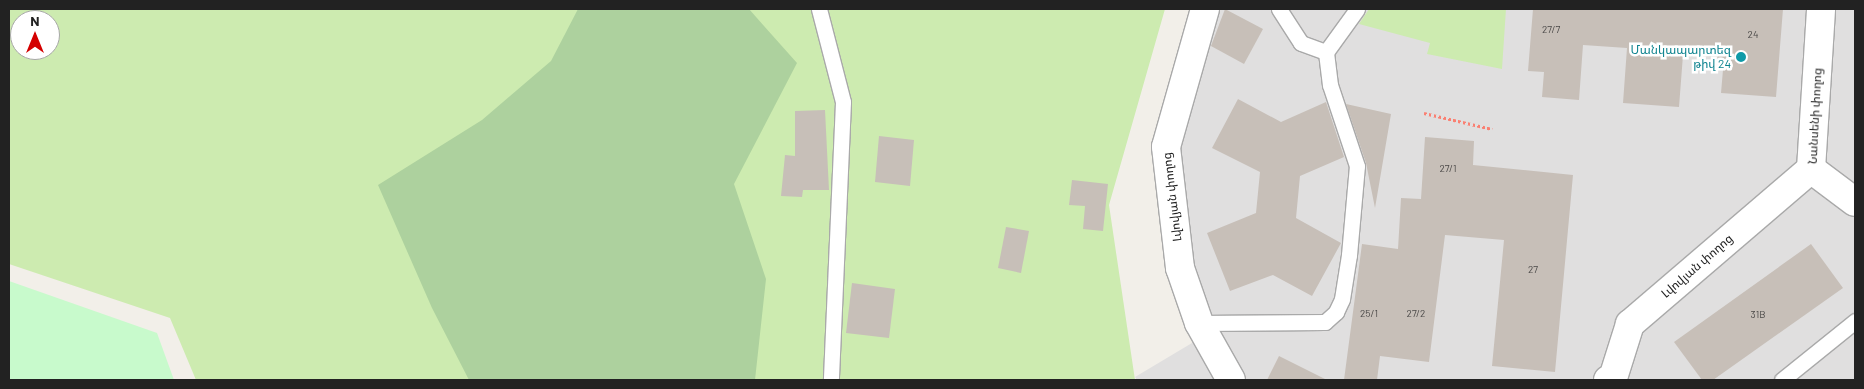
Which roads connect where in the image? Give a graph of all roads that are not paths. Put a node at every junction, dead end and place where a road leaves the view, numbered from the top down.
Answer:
1 (819, 9) edge
2 (1205, 9) edge
3 (1280, 9) edge
4 (1357, 9) edge
5 (1821, 9) edge
6 (1326, 52) junction
7 (1811, 169) junction
8 (1855, 202) edge
9 (1855, 321) edge
10 (1199, 323) junction
11 (1613, 379) edge
12 (830, 380) edge
13 (1231, 380) edge
14 (1782, 380) edge

1 - 12 lane
2 - 10 street, Լվովյան փողոց
3 - 6 lane
4 - 6 lane
5 - 7 street, Նանսենի փողոց
6 - 10 lane
7 - 8 street, Նանսենի փողոց
7 - 11 street, Լվովյան փողոց
9 - 14 lane
10 - 13 street, Լվովյան փողոց

